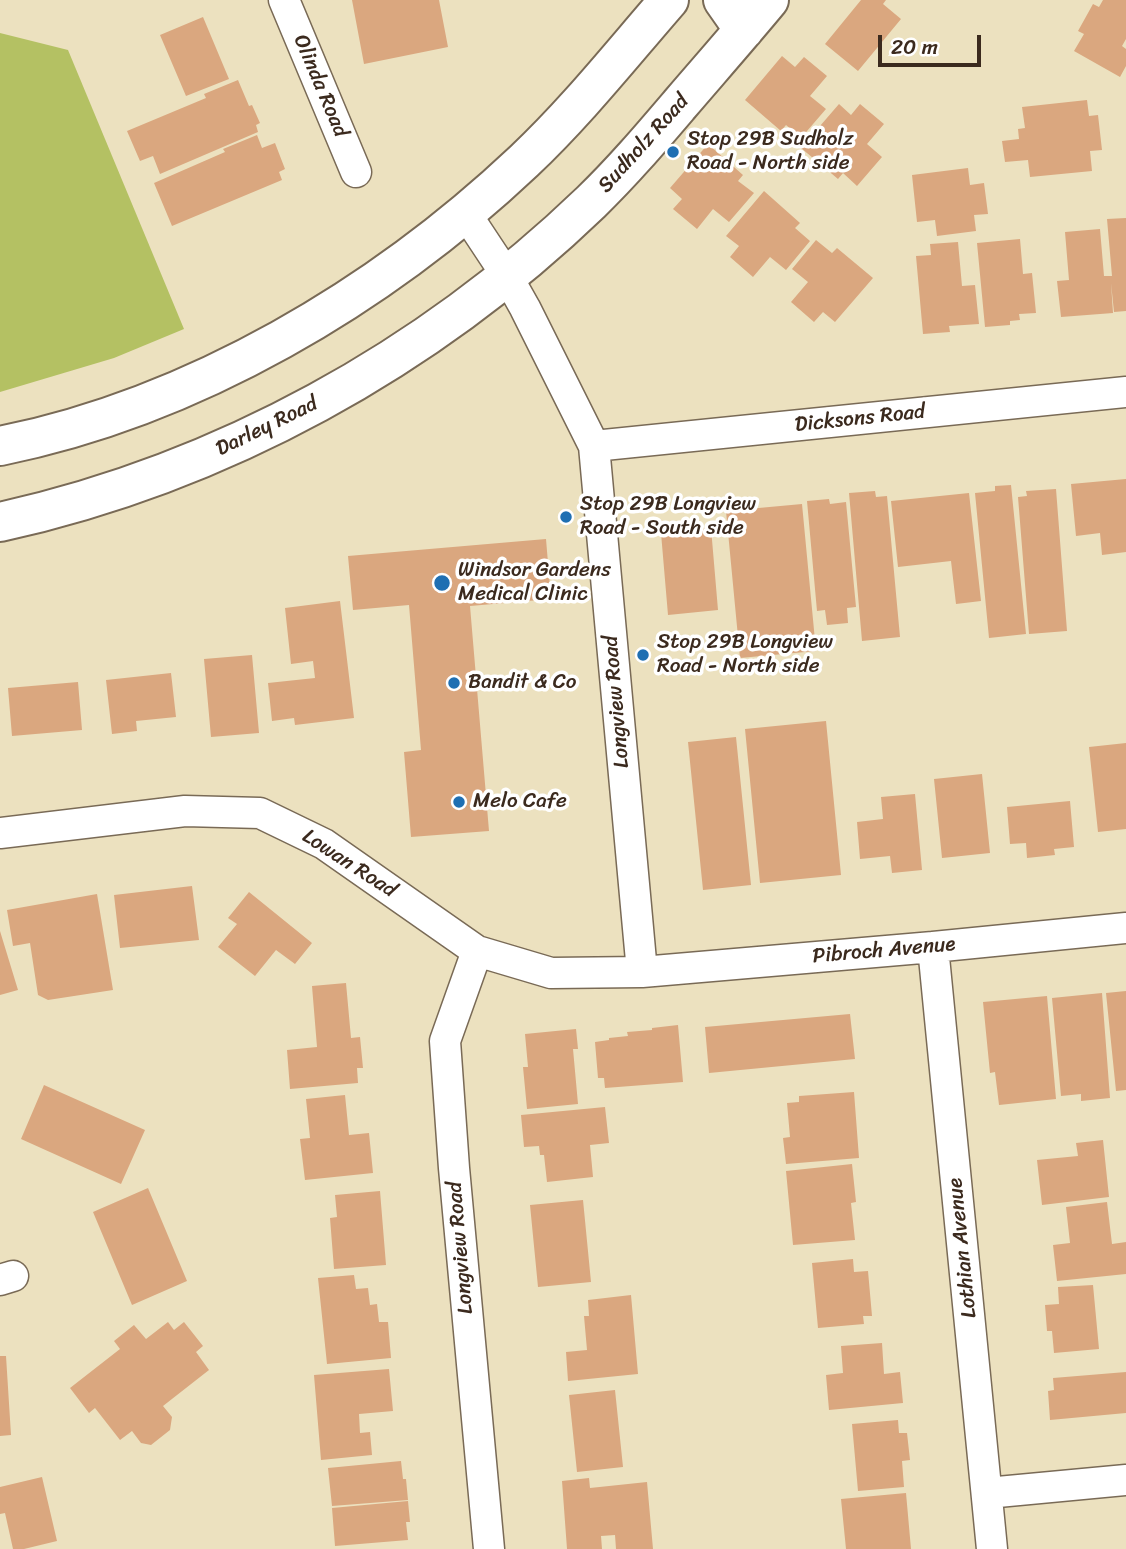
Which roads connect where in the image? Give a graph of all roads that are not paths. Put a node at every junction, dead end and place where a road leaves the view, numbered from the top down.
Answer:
1 (284, 0) edge
2 (669, 0) edge
3 (769, 0) edge
4 (734, 15) edge
5 (356, 172) dead end
6 (466, 214) junction
7 (507, 276) junction
8 (1126, 392) edge
9 (0, 446) edge
10 (594, 446) junction
11 (0, 522) edge
12 (0, 833) edge
13 (1126, 928) edge
14 (933, 947) junction
15 (477, 951) junction
16 (642, 972) junction
17 (1126, 1480) edge
18 (987, 1493) junction
19 (489, 1549) edge
20 (992, 1549) edge

1 - 5 street, Olinda Road
2 - 6 main road
3 - 4 main road, Sudholz Road
4 - 7 main road, Sudholz Road
6 - 7 street, Longview Road
6 - 9 main road
7 - 10 street, Longview Road
7 - 11 main road, Darley Road
8 - 10 street, Dicksons Road
10 - 16 street, Longview Road
12 - 15 street, Lowan Road
13 - 14 street, Pibroch Avenue
14 - 16 street, Pibroch Avenue
14 - 18 street, Lothian Avenue
15 - 16 street, Lowan Road
15 - 19 street, Longview Road
17 - 18 street
18 - 20 street, Lothian Avenue

